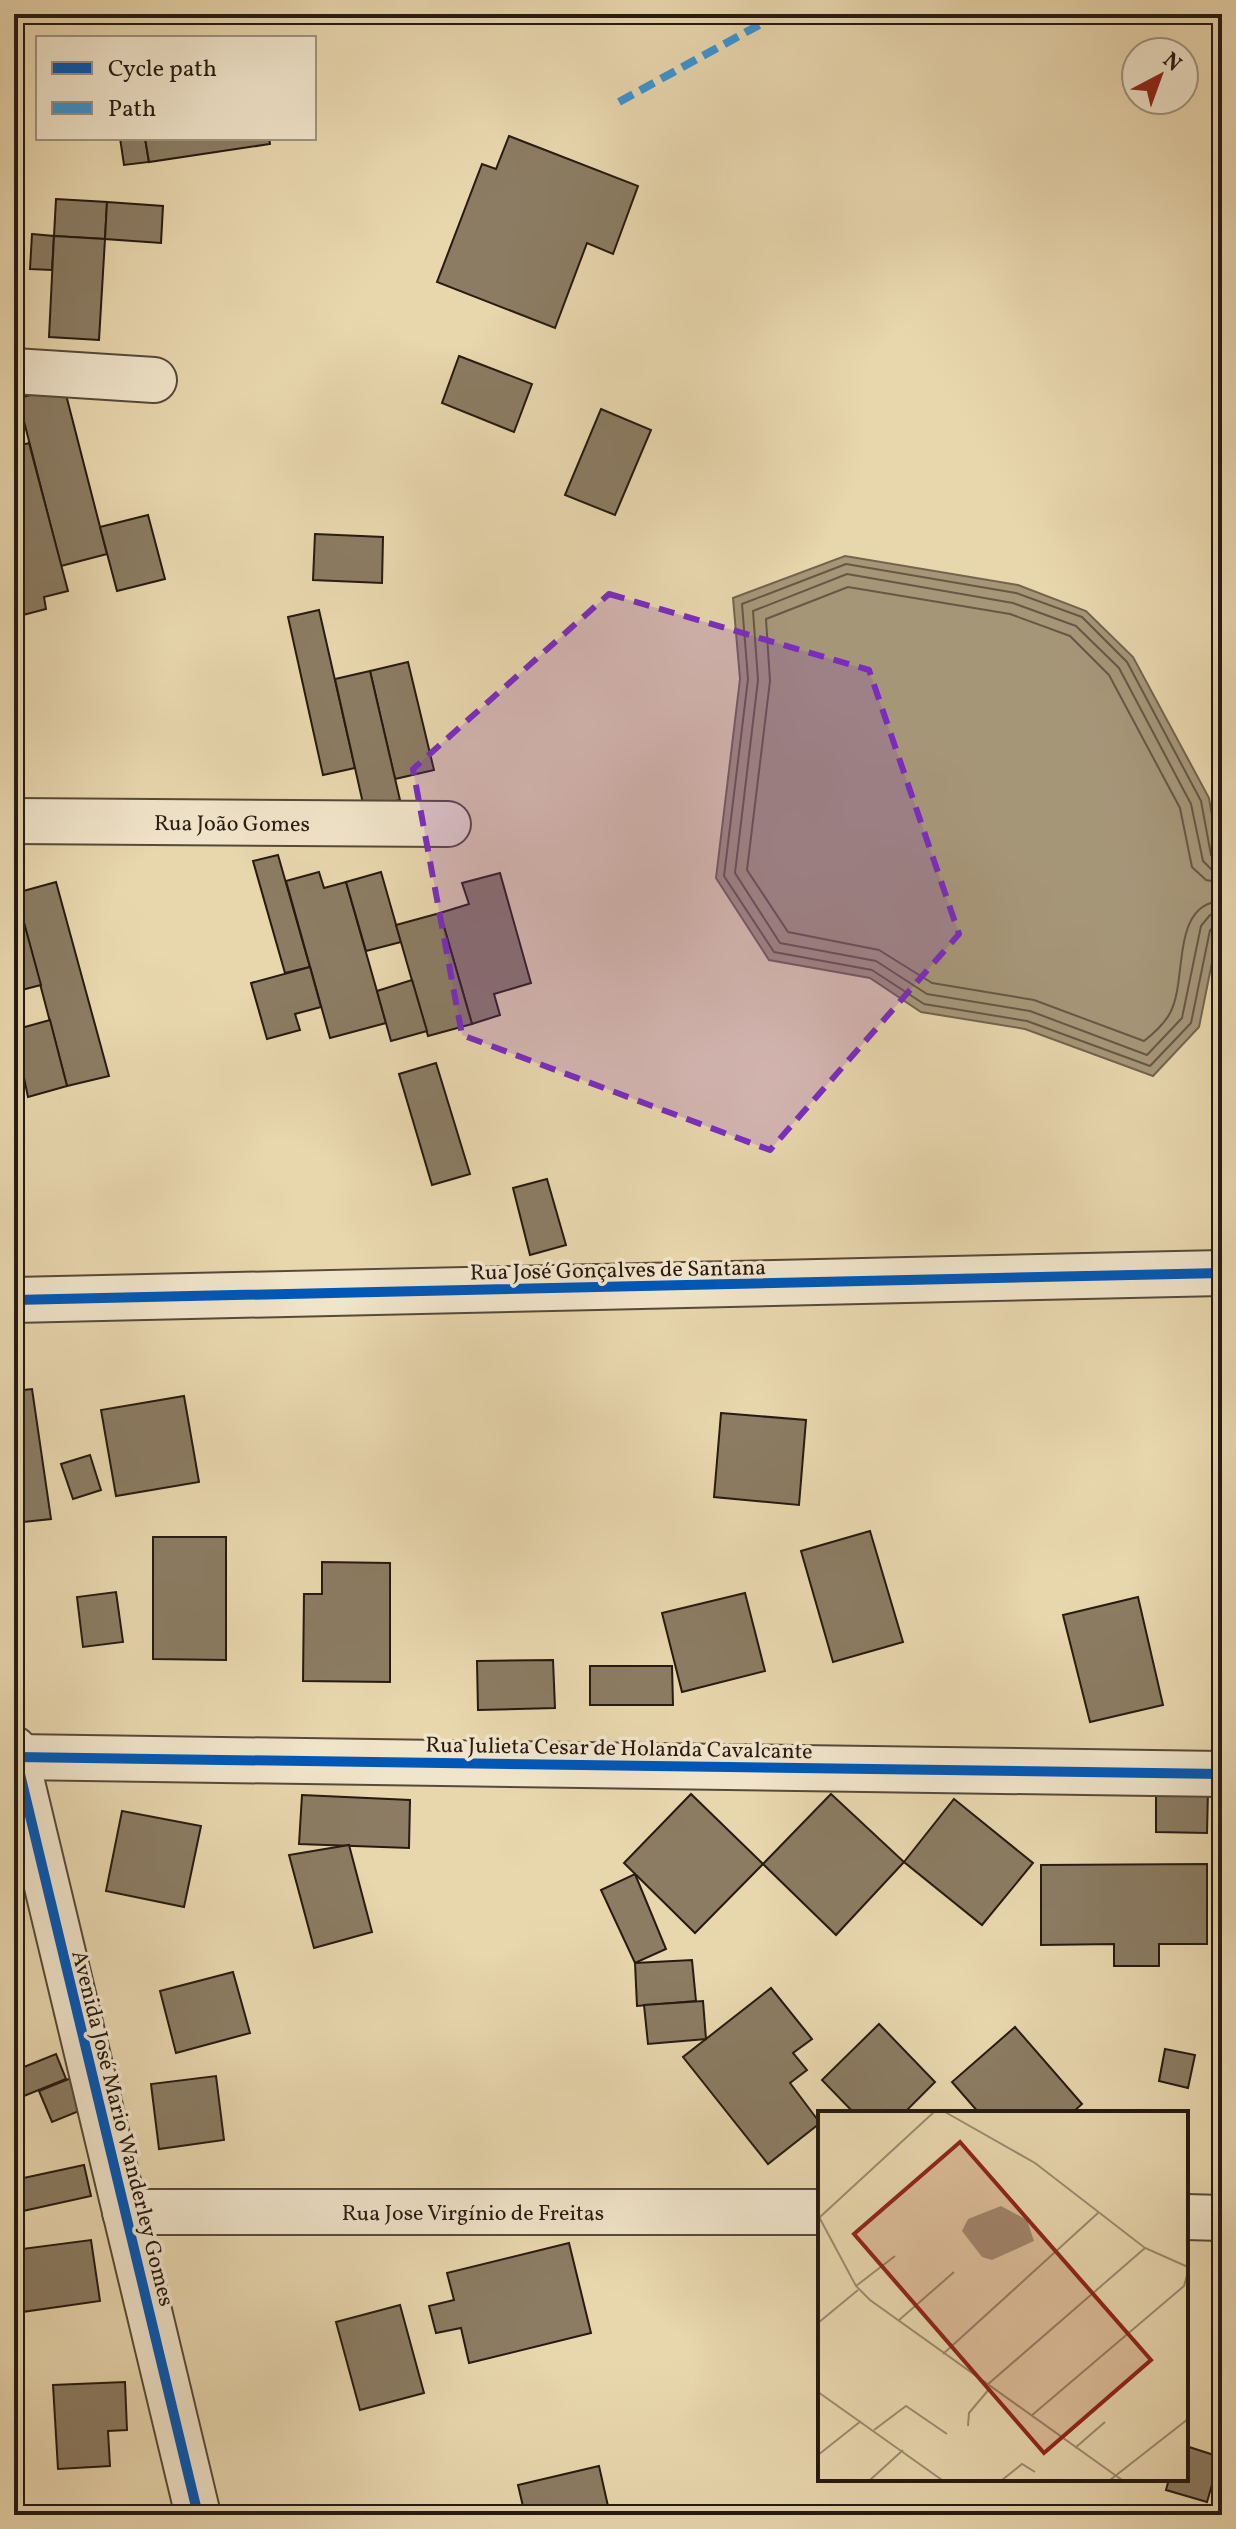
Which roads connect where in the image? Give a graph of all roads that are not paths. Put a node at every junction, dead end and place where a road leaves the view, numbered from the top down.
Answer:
1 (14, 371) edge
2 (154, 380) dead end
3 (14, 821) edge
4 (448, 824) dead end
5 (1222, 1273) edge
6 (14, 1300) edge
7 (17, 1773) edge
8 (1222, 1774) edge
9 (125, 2212) junction
10 (818, 2212) edge
11 (1188, 2217) edge
12 (1222, 2218) edge
13 (198, 2515) edge

1 - 2 street
3 - 4 street, Rua João Gomes
5 - 6 street, Rua José Gonçalves de Santana
7 - 8 street, Rua Julieta Cesar de Holanda Cavalcante
7 - 9 street, Avenida José Mario Wanderley Gomes
9 - 10 street, Rua Jose Virgínio de Freitas
9 - 13 street, Avenida José Mario Wanderley Gomes
11 - 12 street

